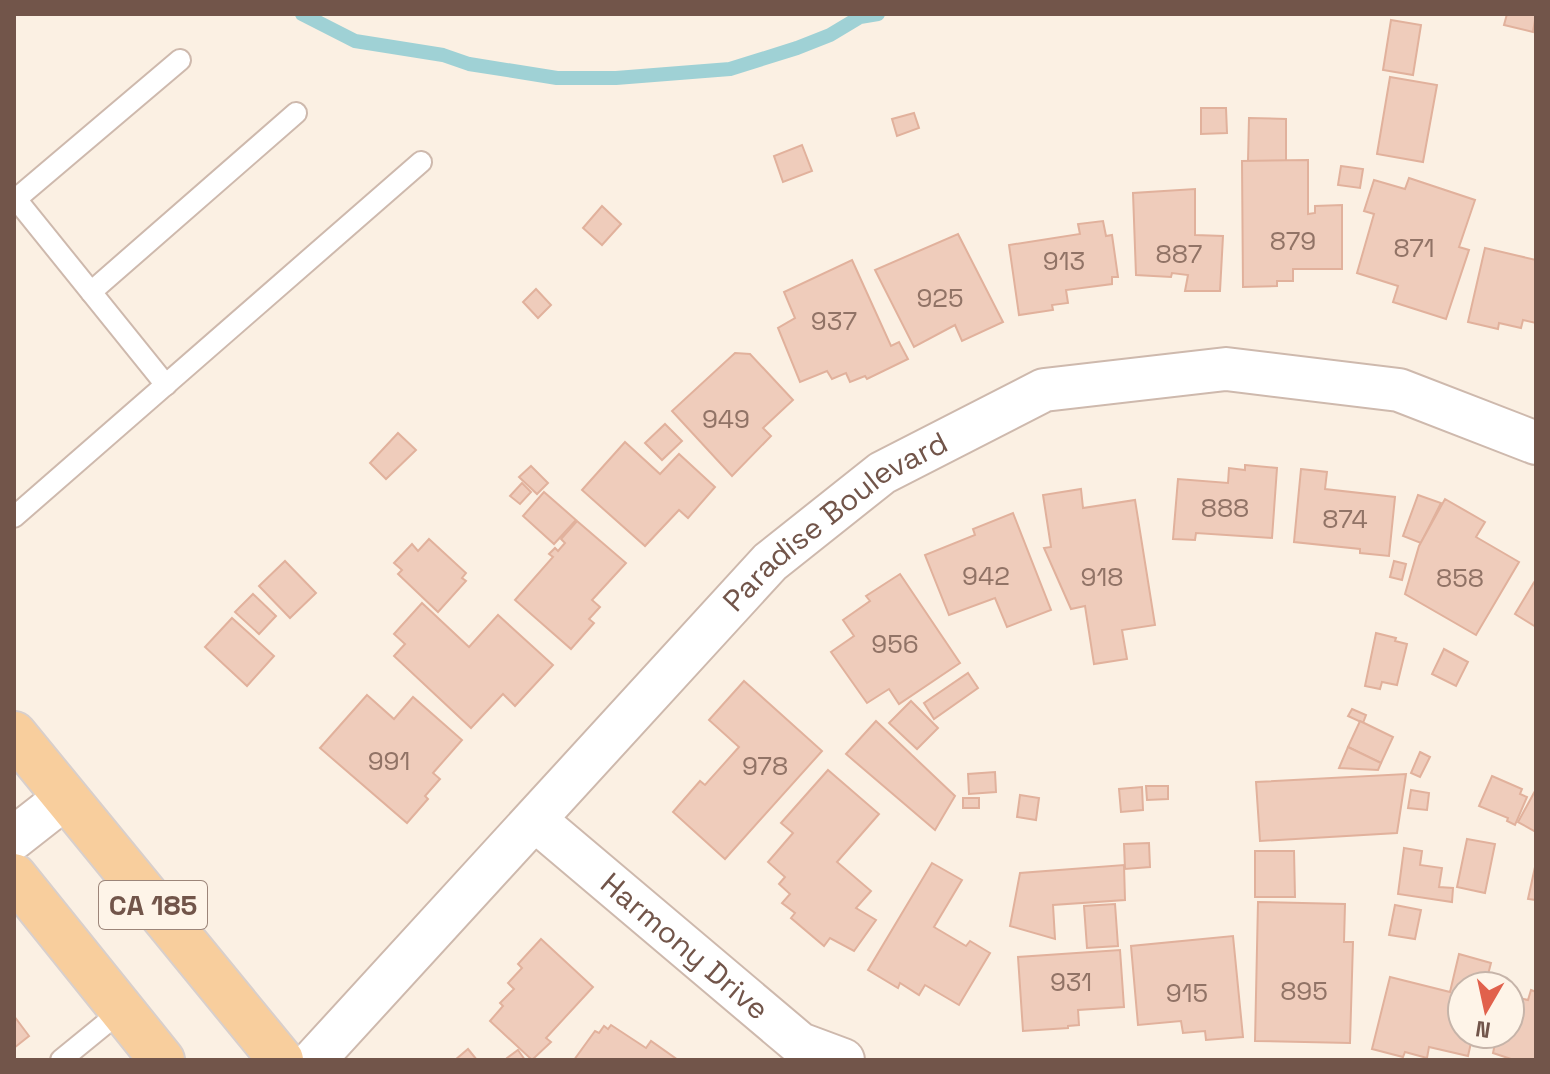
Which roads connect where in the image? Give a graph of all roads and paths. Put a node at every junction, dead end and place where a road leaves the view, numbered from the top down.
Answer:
1 (180, 60) dead end
2 (296, 113) dead end
3 (421, 162) dead end
4 (91, 292) junction
5 (166, 385) junction
6 (1536, 443) edge
7 (14, 517) edge
8 (14, 734) edge
9 (65, 798) junction
10 (535, 820) junction
11 (14, 838) edge
12 (14, 876) edge
13 (121, 1011) junction
14 (61, 1060) edge
15 (162, 1060) edge
16 (281, 1060) edge
17 (314, 1060) edge
18 (843, 1060) edge

1 - 4 lane
2 - 4 lane
3 - 5 lane
4 - 5 lane
5 - 7 lane
6 - 10 street, Paradise Boulevard
8 - 9 main road, CA 185
9 - 11 street
9 - 16 main road, CA 185
10 - 17 street, Paradise Boulevard
10 - 18 street, Harmony Drive
12 - 13 main road, CA 185
13 - 14 lane
13 - 15 main road, CA 185

